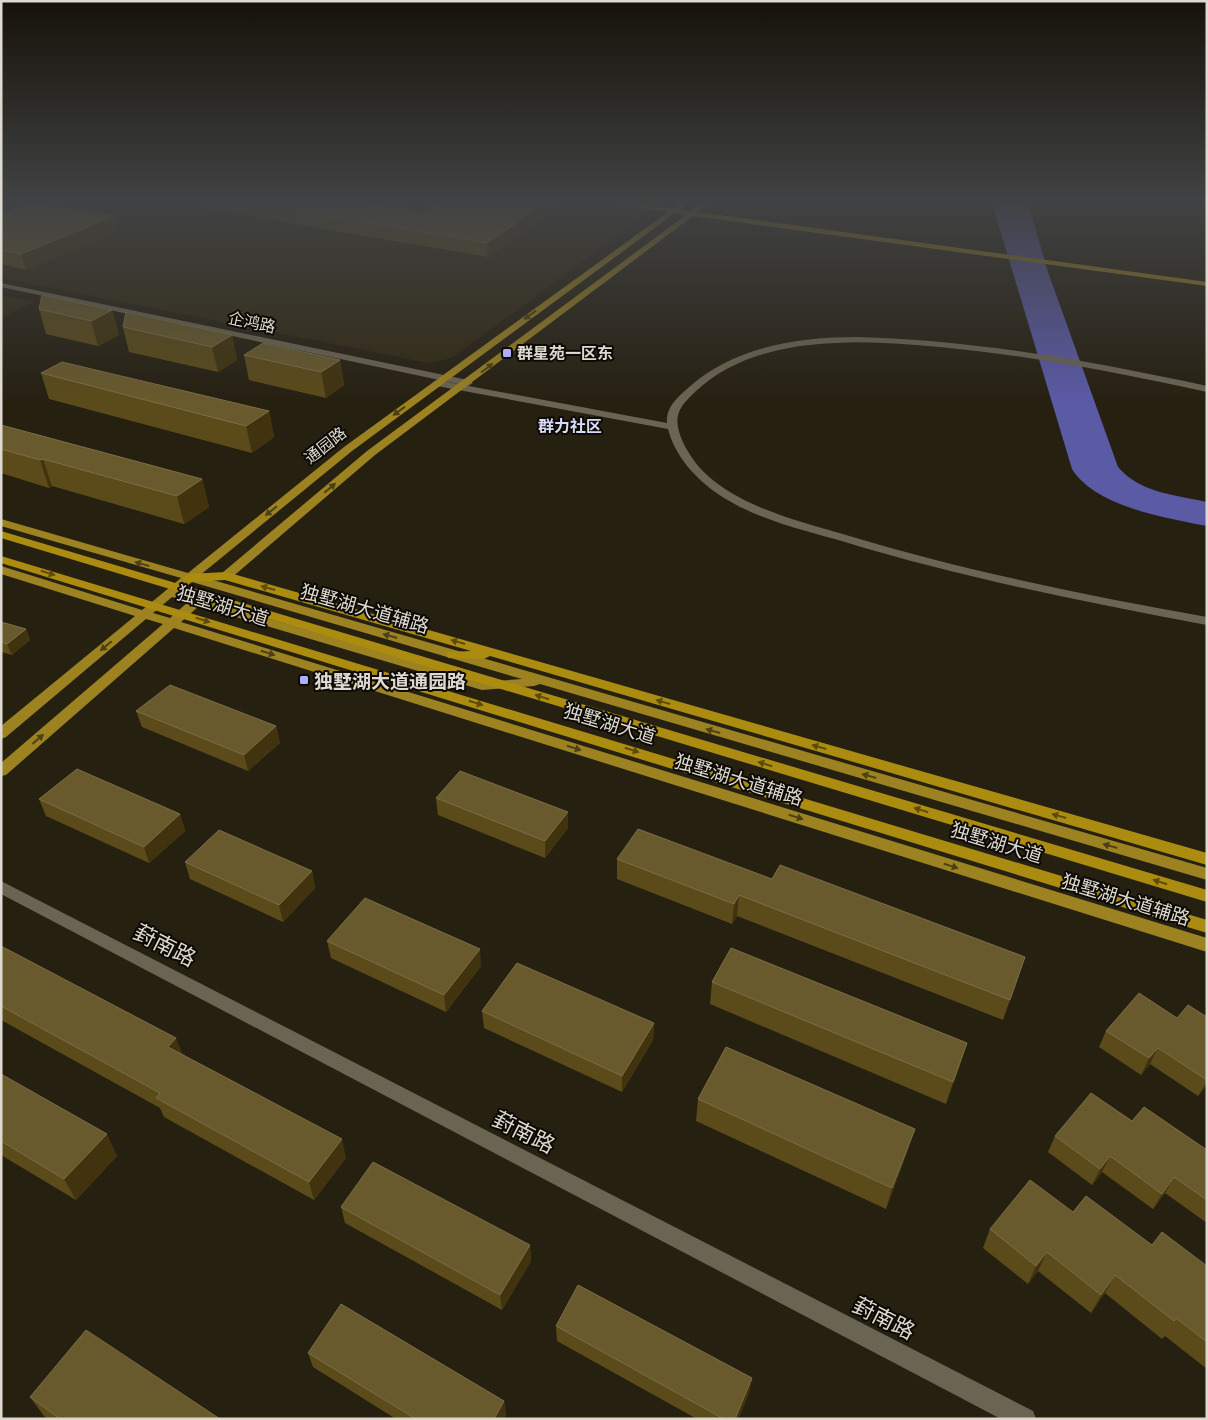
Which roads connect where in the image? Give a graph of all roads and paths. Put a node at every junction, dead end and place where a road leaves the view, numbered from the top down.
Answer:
1 (589, 269) edge
2 (618, 269) edge
3 (1116, 269) edge
4 (1146, 269) edge
5 (1207, 276) edge
6 (1207, 284) edge
7 (1, 285) edge
8 (441, 380) junction
9 (464, 385) junction
10 (1207, 389) edge
11 (673, 427) junction
12 (1, 522) edge
13 (1, 534) edge
14 (1, 559) edge
15 (1, 570) edge
16 (226, 576) junction
17 (188, 578) junction
18 (215, 586) junction
19 (170, 593) junction
20 (197, 601) junction
21 (144, 615) junction
22 (1207, 621) edge
23 (171, 623) junction
24 (453, 655) junction
25 (505, 656) junction
26 (542, 681) junction
27 (1, 734) edge
28 (1, 772) edge
29 (1207, 859) edge
30 (1207, 874) edge
31 (1, 887) edge
32 (1207, 896) edge
33 (1207, 927) edge
34 (1207, 945) edge
35 (1025, 1419) edge

1 -> 8 main road, 通园路
9 -> 2 main road, 通园路
3 - 6 main road
4 - 5 main road
7 - 8 street, 企鸿路
8 - 9 street, 企鸿路
8 -> 17 main road, 通园路
9 - 11 street, 企鸿路
16 -> 9 main road, 通园路
10 - 11 street
11 - 22 street
17 -> 12 main road, 独墅湖大道辅路
32 -> 13 highway, 独墅湖大道
14 -> 33 highway, 独墅湖大道
15 - 21 main road, 独墅湖大道辅路
16 - 17 highway
25 -> 16 highway
17 - 18 main road, 独墅湖大道辅路
17 - 19 main road, 通园路
18 - 20 main road
24 -> 18 main road, 独墅湖大道辅路
19 - 20 main road
19 - 21 main road, 通园路
20 - 23 main road
20 - 26 main road
21 - 23 main road, 独墅湖大道辅路
21 -> 27 main road, 通园路
28 -> 23 main road
23 -> 34 main road, 独墅湖大道辅路
24 - 25 highway
24 - 26 main road, 独墅湖大道辅路
29 -> 25 highway
30 -> 26 main road, 独墅湖大道辅路
31 - 35 street, 葑南路

